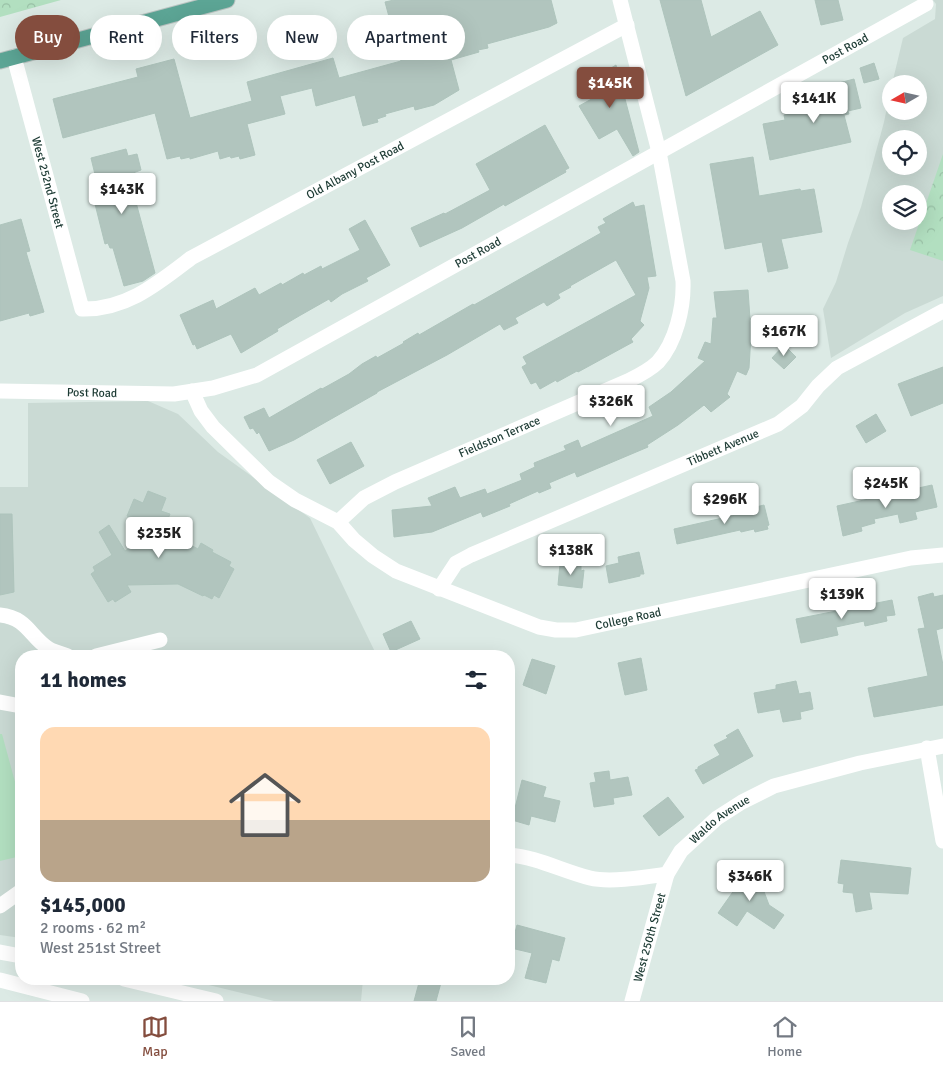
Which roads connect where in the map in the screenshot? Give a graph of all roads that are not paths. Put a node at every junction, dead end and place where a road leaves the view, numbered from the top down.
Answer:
1 (227, 0) edge
2 (620, 0) edge
3 (926, 4) dead end
4 (628, 25) junction
5 (7, 59) edge
6 (659, 152) junction
7 (82, 310) joint
8 (943, 311) edge
9 (0, 391) edge
10 (192, 391) junction
11 (338, 522) junction
12 (943, 555) edge
13 (439, 589) junction
14 (0, 615) edge
15 (160, 640) dead end
16 (53, 650) edge
17 (120, 650) edge
18 (0, 702) edge
19 (15, 705) edge
20 (943, 746) edge
21 (927, 748) junction
22 (943, 840) edge
23 (515, 855) edge
24 (667, 874) junction
25 (15, 895) edge
26 (0, 906) edge
27 (0, 952) edge
28 (15, 955) edge
29 (0, 980) edge
30 (15, 984) edge
31 (20, 985) edge
32 (149, 985) edge
33 (82, 1001) edge
34 (216, 1001) edge
35 (632, 1001) edge

1 - 5 main road
2 - 4 street, Fieldston Terrace
3 - 6 street, Post Road
4 - 6 street, Fieldston Terrace
4 - 7 street, Old Albany Post Road
5 - 7 street, West 252nd Street
6 - 10 street, Post Road
6 - 11 street, Fieldston Terrace
8 - 13 street, Tibbett Avenue
9 - 10 street, Post Road
10 - 11 street
11 - 13 street, College Road
12 - 13 street, College Road
14 - 16 street
15 - 17 street
18 - 19 street
20 - 21 street, Waldo Avenue
21 - 22 street
21 - 24 street, Waldo Avenue
23 - 24 street
24 - 35 street, West 250th Street
25 - 26 street
27 - 28 street
29 - 30 street
31 - 33 street
32 - 34 street

